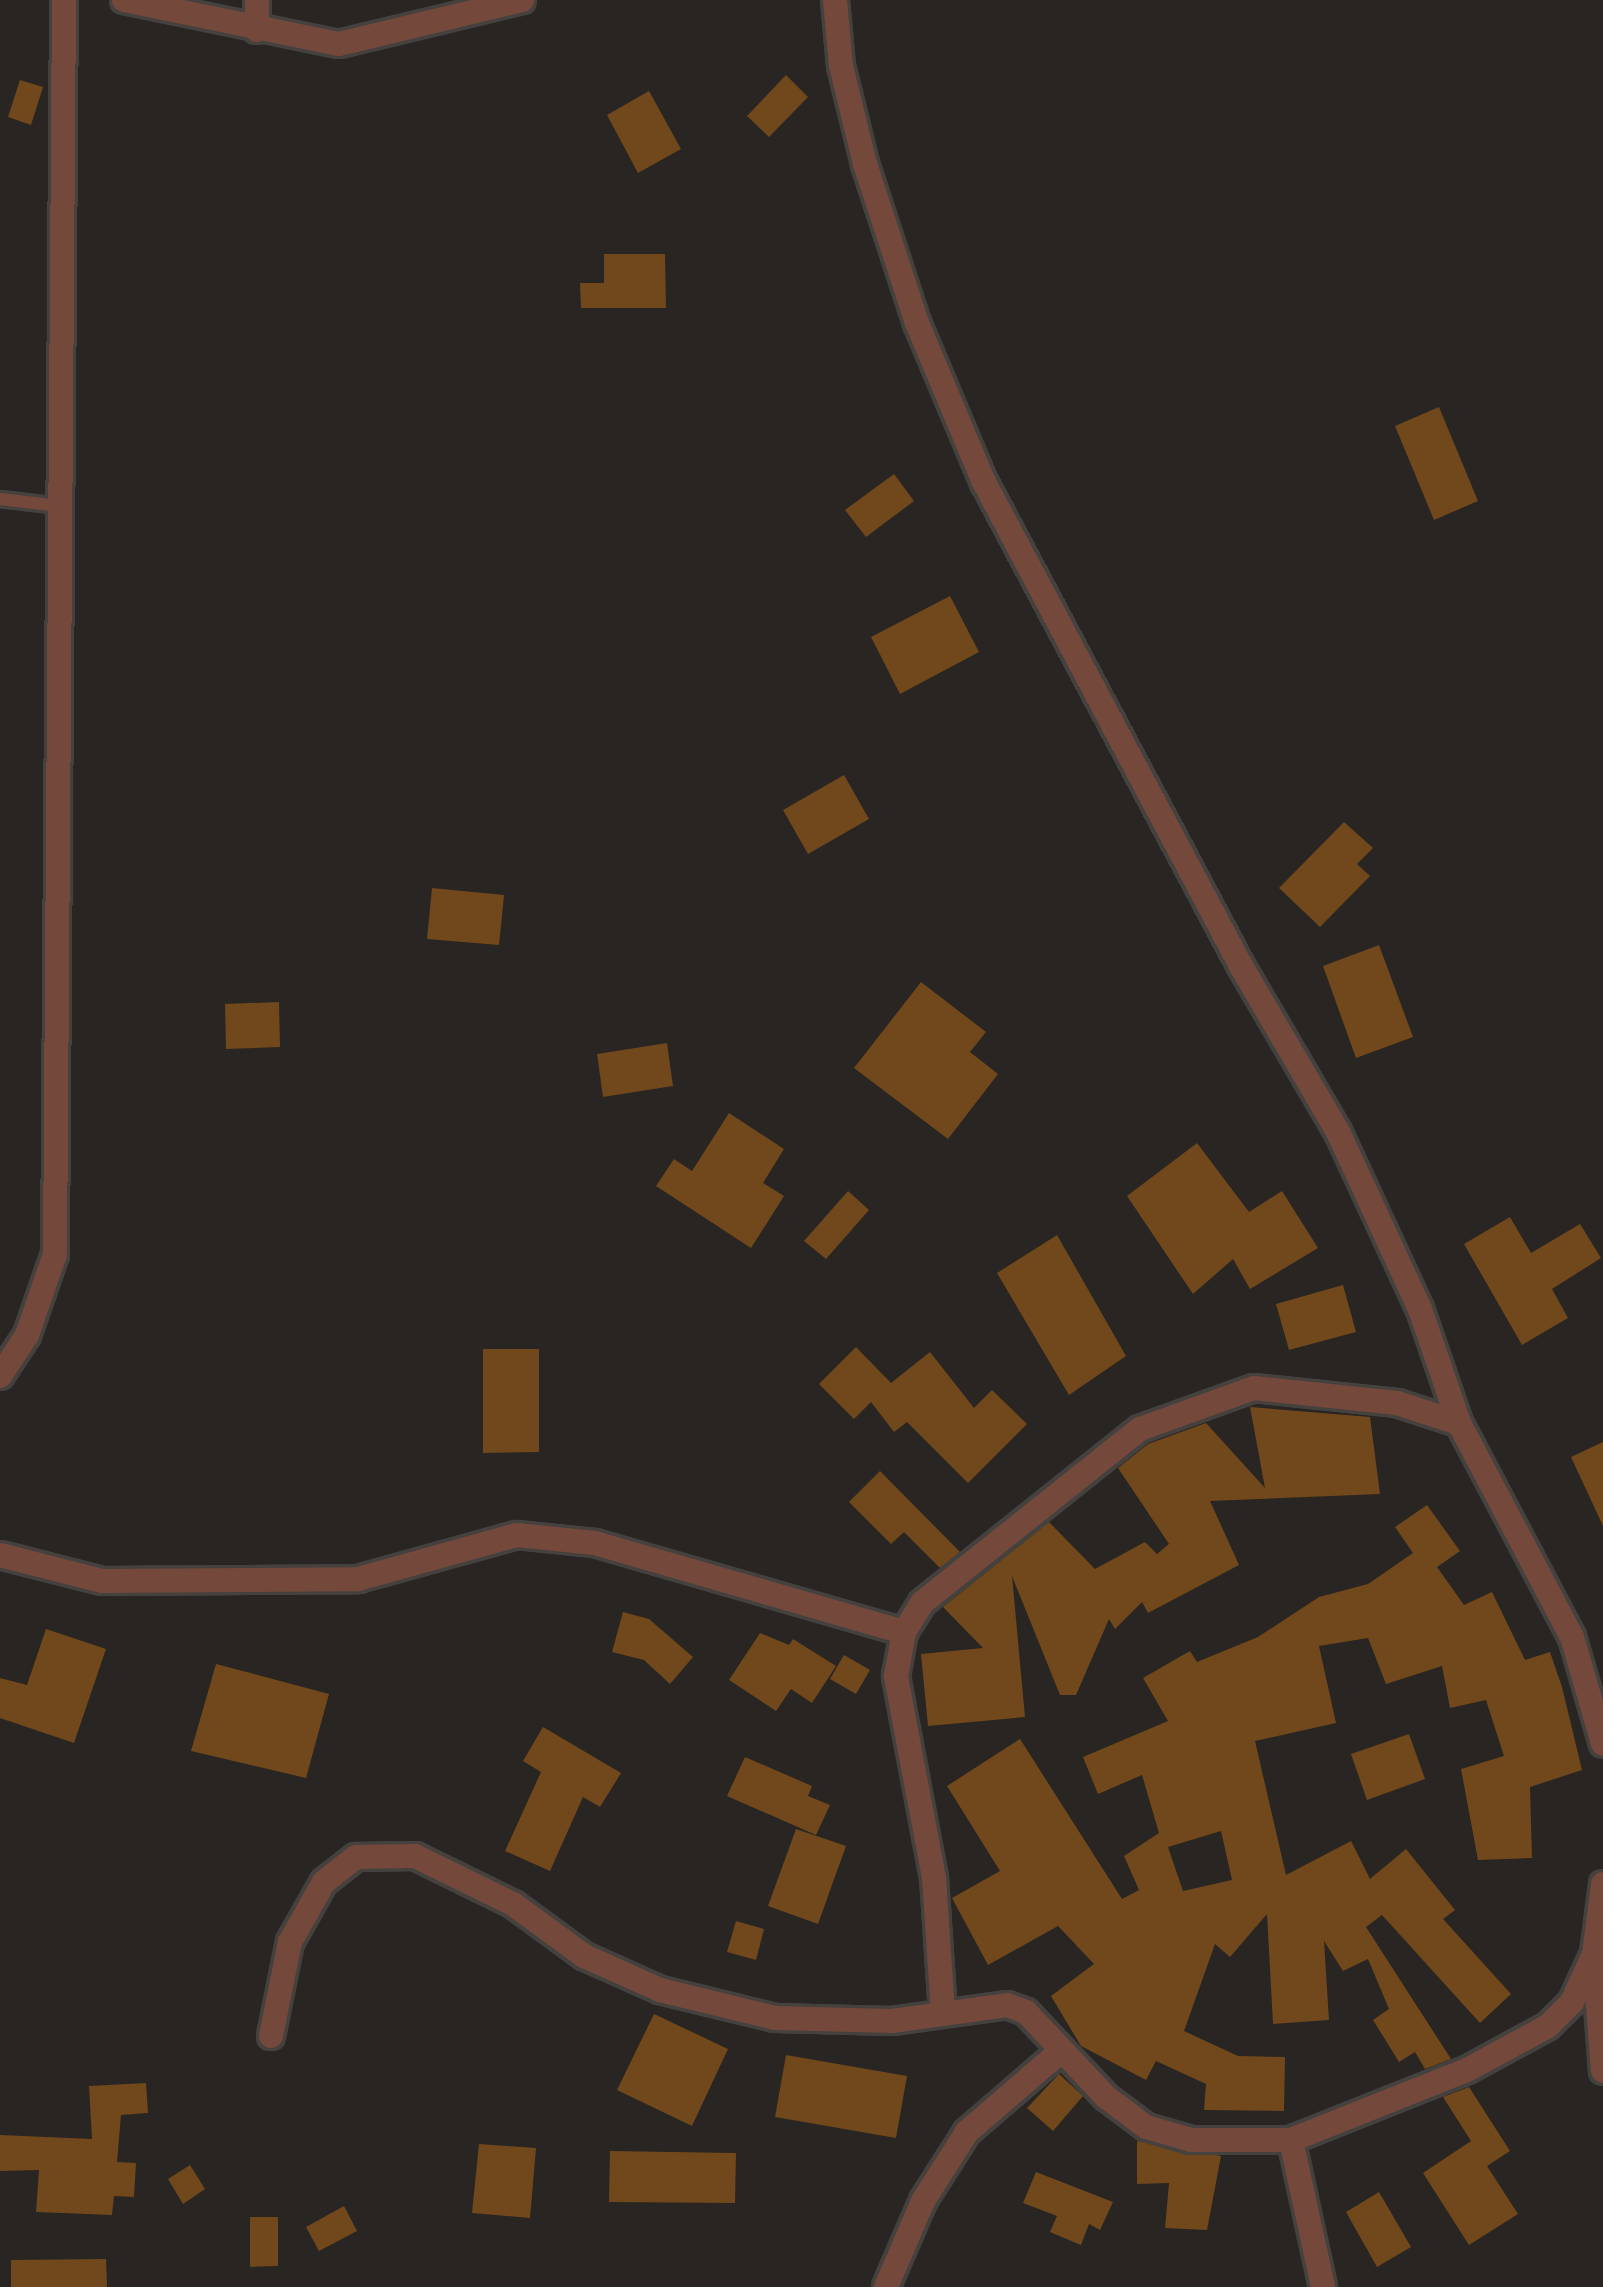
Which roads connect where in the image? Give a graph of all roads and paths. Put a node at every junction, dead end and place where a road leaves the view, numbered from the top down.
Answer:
1 (64, 0) edge
2 (124, 0) edge
3 (256, 0) edge
4 (522, 0) edge
5 (836, 0) edge
6 (257, 30) junction
7 (0, 499) edge
8 (61, 506) junction
9 (0, 1376) edge
10 (1459, 1423) junction
11 (0, 1555) edge
12 (904, 1632) junction
13 (1603, 1744) edge
14 (1603, 1884) edge
15 (1594, 1954) junction
16 (943, 2013) junction
17 (271, 2036) dead end
18 (1061, 2051) junction
19 (1603, 2071) edge
20 (1291, 2140) junction
21 (886, 2287) edge
22 (1323, 2287) edge

1 - 8 street
2 - 6 street
3 - 6 street
4 - 6 street
5 - 10 street
7 - 8 lane
8 - 9 street
10 - 12 street
10 - 13 street
11 - 12 street
12 - 16 street
14 - 15 street
15 - 19 street
15 - 20 street
16 - 17 street
16 - 18 street
18 - 20 street
18 - 21 street
20 - 22 street

